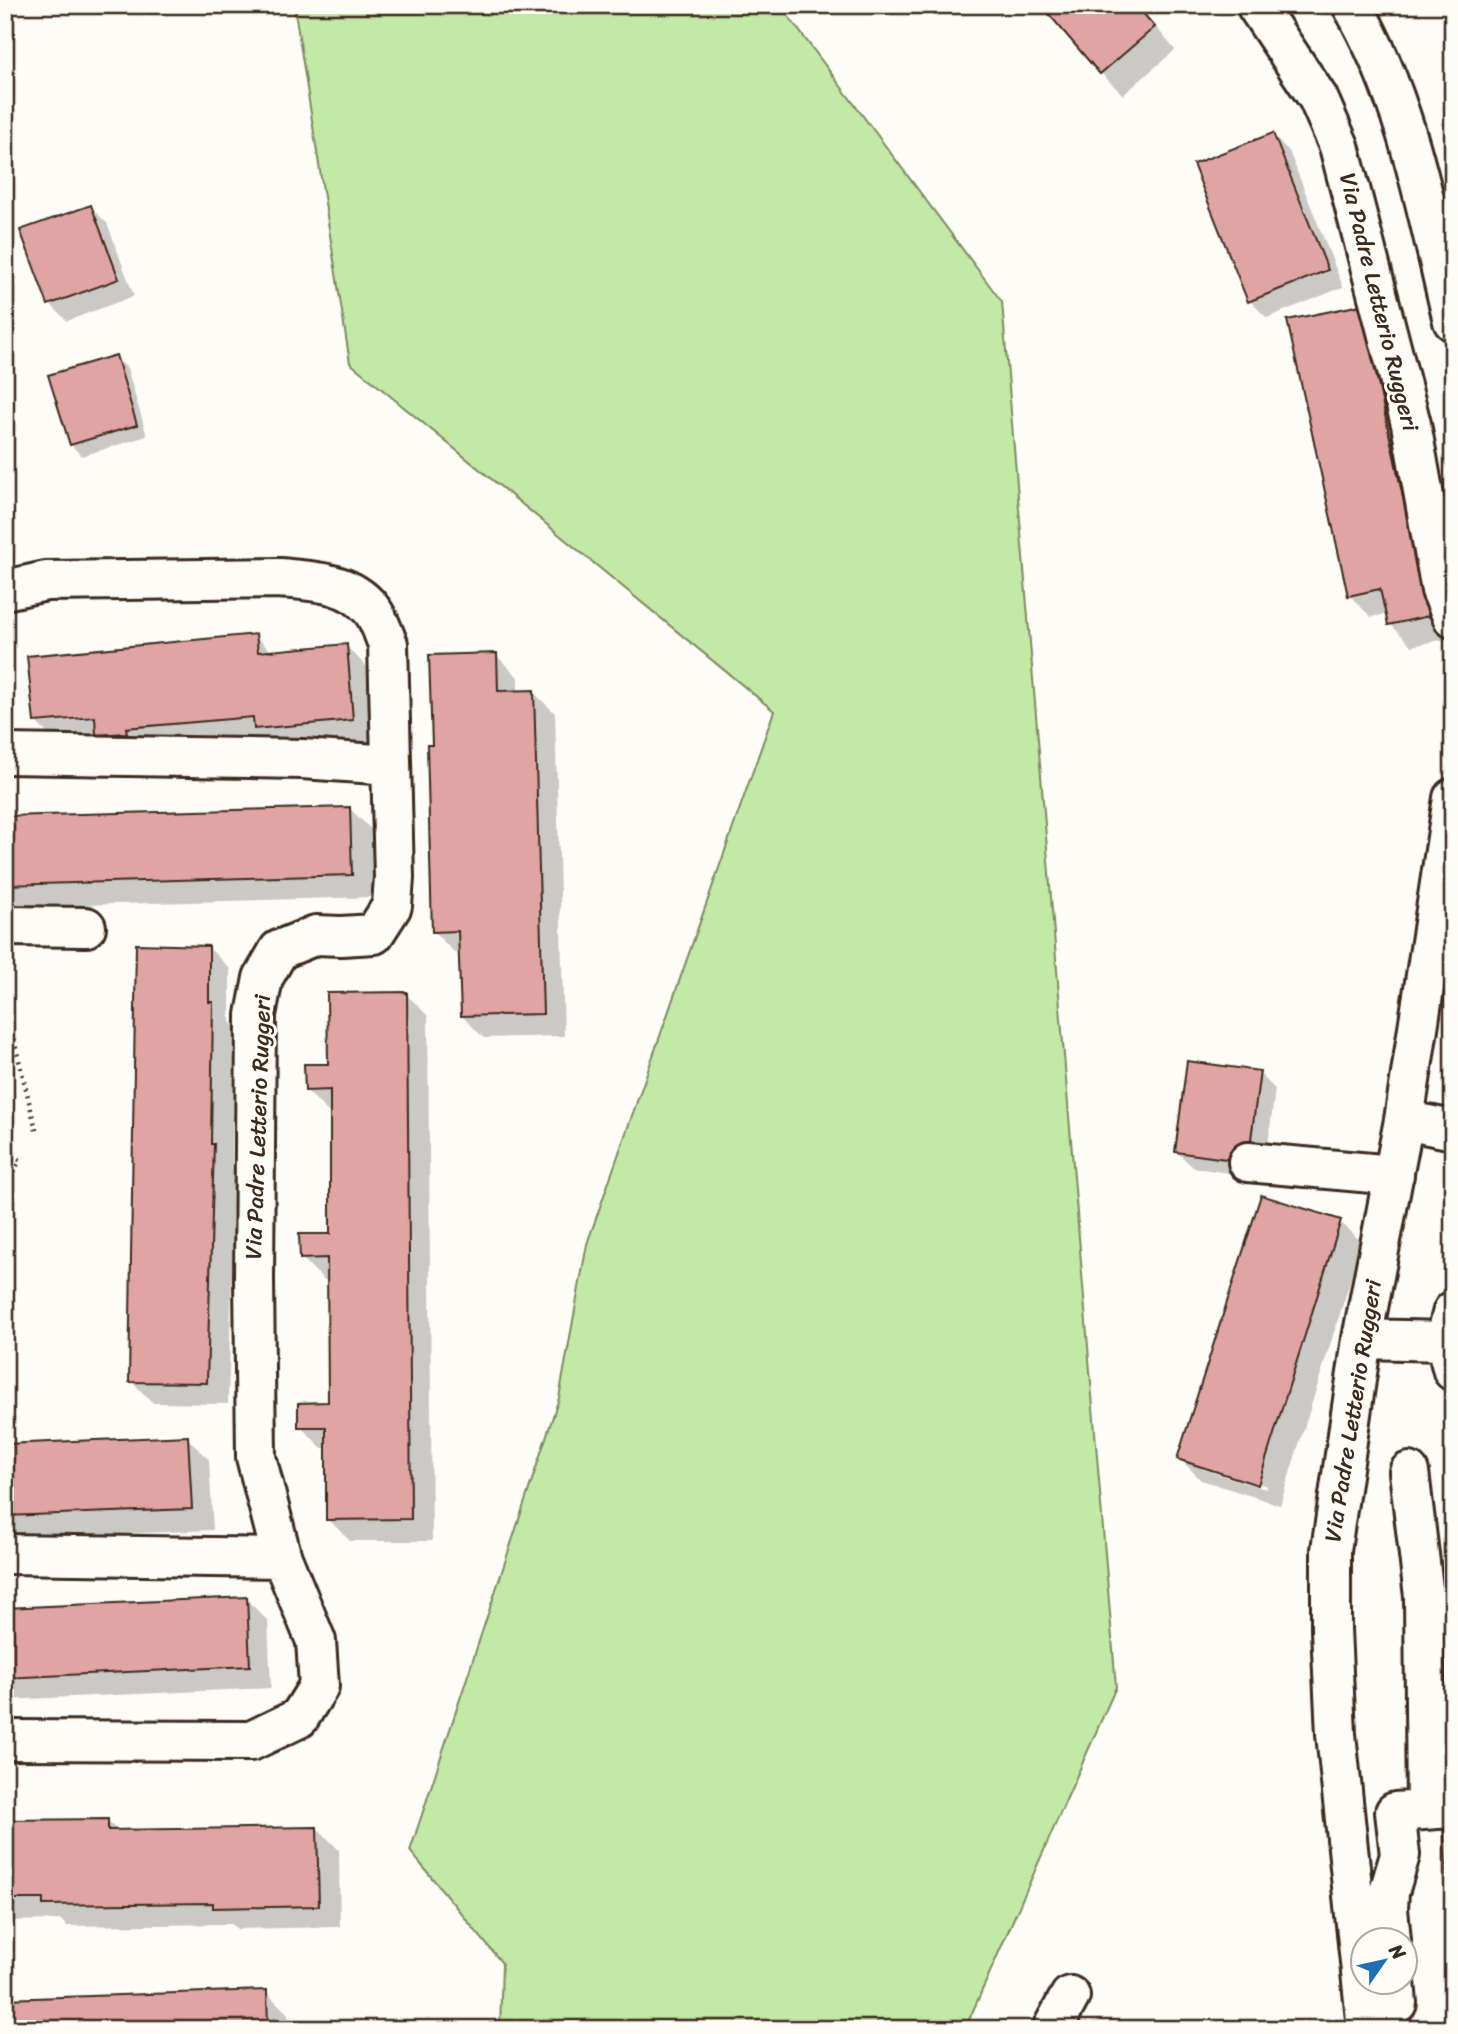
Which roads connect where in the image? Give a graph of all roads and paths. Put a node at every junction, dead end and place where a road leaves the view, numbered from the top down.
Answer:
1 (1256, 5) edge
2 (1352, 5) edge
3 (1453, 321) edge
4 (5, 590) edge
5 (1453, 618) edge
6 (5, 754) edge
7 (391, 765) junction
8 (1453, 797) edge
9 (5, 926) edge
10 (86, 927) dead end
11 (5, 1029) edge
12 (14, 1040) junction
13 (5, 1051) edge
14 (1404, 1120) junction
15 (1453, 1130) edge
16 (37, 1134) dead end
17 (5, 1154) edge
18 (1248, 1162) dead end
19 (1394, 1175) junction
20 (5, 1188) edge
21 (1362, 1339) junction
22 (1450, 1341) edge
23 (1409, 1472) dead end
24 (5, 1554) edge
25 (282, 1558) junction
26 (5, 1740) edge
27 (1439, 1809) edge
28 (1390, 1926) edge
29 (1070, 1996) dead end
30 (1396, 1996) edge
31 (1366, 2023) edge
32 (1052, 2029) edge

1 - 5 street, Via Padre Letterio Ruggeri
2 - 3 street
4 - 7 street, Via Padre Letterio Ruggeri
6 - 7 street
7 - 25 street, Via Padre Letterio Ruggeri
8 - 14 street, Via Padre Letterio Ruggeri
9 - 10 street
11 - 12 path
12 - 13 path
12 - 16 path
14 - 15 street
14 - 19 street, Via Padre Letterio Ruggeri
17 - 20 path
18 - 19 street
19 - 21 street, Via Padre Letterio Ruggeri
21 - 22 street
21 - 31 street, Via Padre Letterio Ruggeri
23 - 27 street
24 - 25 street
25 - 26 street, Via Padre Letterio Ruggeri
27 - 28 street
29 - 32 street
30 - 31 street

